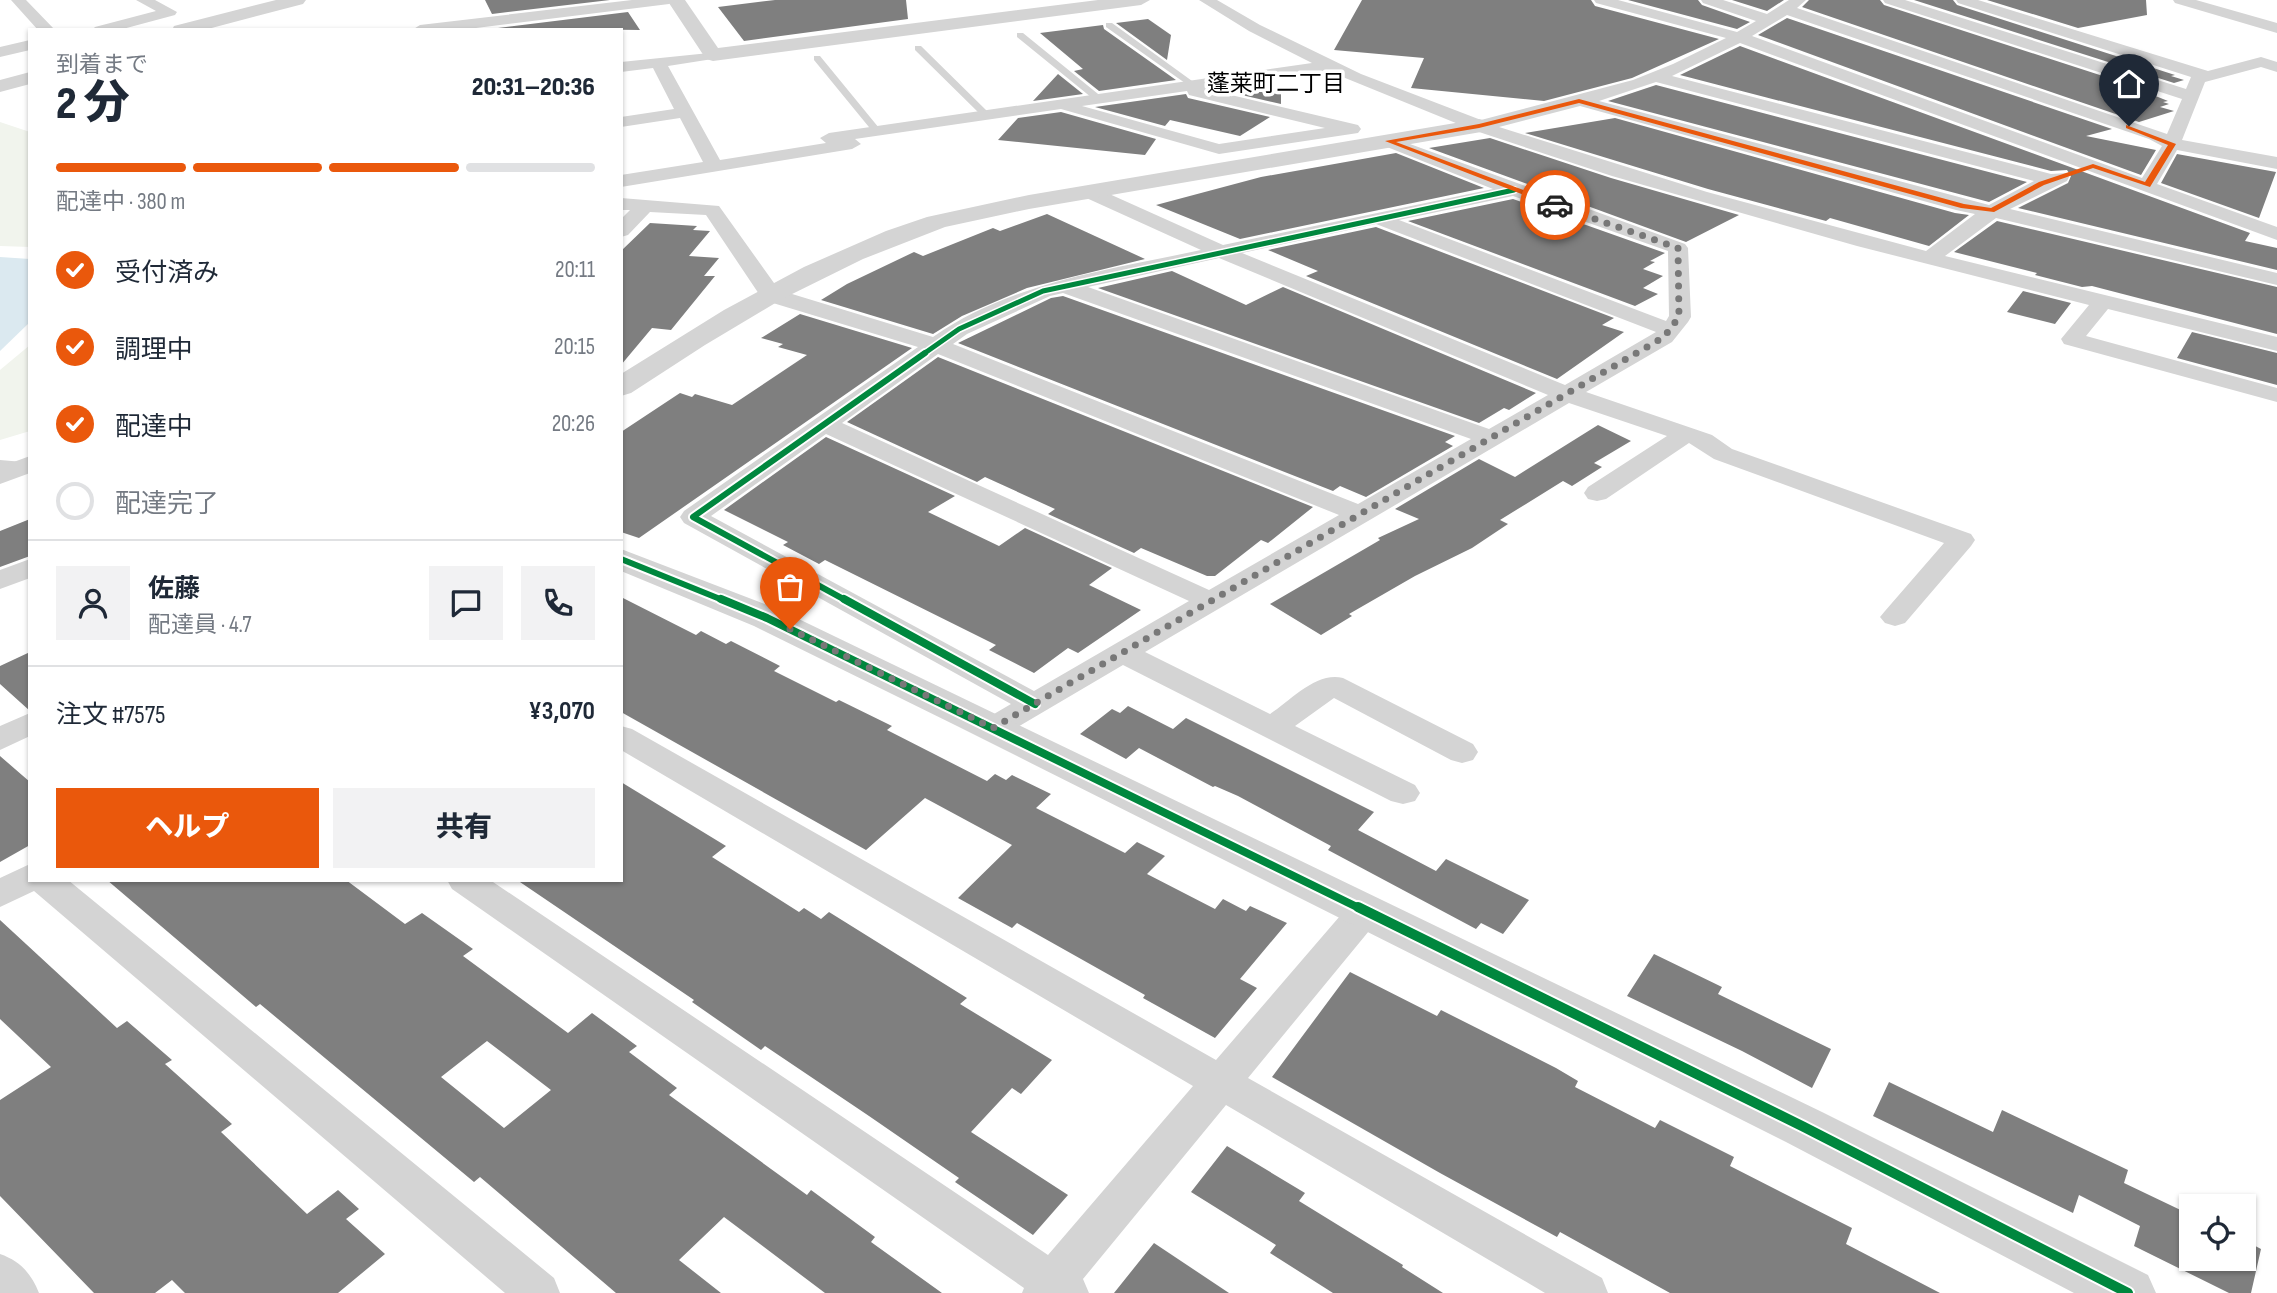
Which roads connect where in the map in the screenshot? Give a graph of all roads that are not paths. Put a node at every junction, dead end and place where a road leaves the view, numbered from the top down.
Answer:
1 (18, 0) edge
2 (143, 0) edge
3 (297, 0) edge
4 (322, 0) edge
5 (669, 0) edge
6 (676, 0) edge
7 (1140, 0) edge
8 (1206, 0) edge
9 (1601, 0) edge
10 (1708, 0) edge
11 (1890, 0) edge
12 (1963, 0) edge
13 (2180, 0) edge
14 (1792, 4) edge
15 (1770, 20) junction
16 (502, 25) edge
17 (1109, 25) dead end
18 (45, 28) edge
19 (108, 28) edge
20 (189, 28) edge
21 (216, 28) edge
22 (453, 28) edge
23 (2277, 28) edge
24 (1020, 36) dead end
25 (1739, 37) junction
26 (28, 45) edge
27 (918, 48) dead end
28 (0, 52) edge
29 (713, 55) junction
30 (817, 58) dead end
31 (658, 62) junction
32 (1328, 66) junction
33 (623, 67) edge
34 (2277, 67) edge
35 (28, 71) edge
36 (2206, 76) junction
37 (1655, 77) junction
38 (0, 78) edge
39 (28, 79) edge
40 (0, 86) edge
41 (1188, 87) junction
42 (2190, 96) junction
43 (1100, 100) junction
44 (1579, 101) junction
45 (1068, 107) junction
46 (686, 113) junction
47 (985, 114) junction
48 (623, 122) edge
49 (1479, 126) junction
50 (876, 130) junction
51 (829, 138) dead end
52 (1388, 141) junction
53 (2172, 144) junction
54 (2277, 163) edge
55 (714, 166) junction
56 (2093, 166) junction
57 (2053, 180) junction
58 (623, 181) edge
59 (2147, 185) junction
60 (1514, 190) junction
61 (1089, 192) junction
62 (623, 204) edge
63 (645, 206) junction
64 (1992, 211) junction
65 (1377, 218) junction
66 (623, 229) edge
67 (2277, 234) edge
68 (1220, 251) junction
69 (1930, 258) junction
70 (2277, 279) edge
71 (1064, 286) junction
72 (771, 295) junction
73 (2103, 301) junction
74 (1670, 330) junction
75 (2277, 344) edge
76 (935, 345) junction
77 (623, 386) edge
78 (1567, 394) junction
79 (2277, 395) edge
80 (824, 424) junction
81 (1686, 433) junction
82 (1491, 438) junction
83 (1597, 493) dead end
84 (1360, 514) junction
85 (623, 560) edge
86 (28, 568) edge
87 (0, 581) edge
88 (1211, 601) junction
89 (1895, 617) dead end
90 (1122, 653) junction
91 (1035, 704) junction
92 (28, 724) edge
93 (993, 728) junction
94 (1272, 728) junction
95 (623, 737) edge
96 (0, 739) edge
97 (1462, 752) dead end
98 (1403, 793) dead end
99 (28, 878) edge
100 (46, 882) edge
101 (467, 882) edge
102 (0, 894) edge
103 (1365, 911) junction
104 (1221, 1082) junction
105 (0, 1274) edge
106 (1054, 1290) edge
107 (17, 1293) edge
108 (538, 1293) edge
109 (1586, 1293) edge
110 (2128, 1293) edge

1 - 18 street
2 - 19 street
3 - 20 street
4 - 21 street
5 - 16 street
6 - 29 street
7 - 29 street
8 - 32 street
9 - 25 street
10 - 15 street
11 - 42 street
12 - 36 street
13 - 23 street
14 - 15 street
14 - 53 street
15 - 25 street
16 - 22 street
17 - 41 lane
24 - 43 lane
25 - 37 street
25 - 56 street
26 - 28 street
27 - 47 lane
29 - 31 street
30 - 50 lane
31 - 33 street
31 - 46 street
32 - 41 street
32 - 49 street
34 - 36 street
35 - 38 street
36 - 42 street
37 - 44 street
37 - 57 street
39 - 40 street
41 - 43 street
41 - 45 street
42 - 53 street
43 - 45 street
44 - 49 street
44 - 64 street
45 - 47 street
45 - 55 street
46 - 48 street
46 - 55 street
47 - 50 street
49 - 52 street
49 - 69 street
50 - 51 street
52 - 60 street
52 - 61 street
53 - 54 street
53 - 59 street
55 - 58 street
56 - 57 street
56 - 59 street
57 - 64 street
59 - 67 street
60 - 65 street
60 - 74 street
61 - 68 street
61 - 72 street
62 - 63 street
63 - 66 street
63 - 72 street
64 - 69 street
64 - 70 street
65 - 68 street
65 - 74 street
68 - 71 street
68 - 78 street
69 - 73 street
71 - 76 street
71 - 82 street
72 - 76 street
72 - 77 street
73 - 75 street
73 - 79 street
74 - 78 street
76 - 80 street
76 - 84 street
78 - 81 street
78 - 82 street
80 - 88 street
80 - 91 street
81 - 83 street
81 - 89 street
82 - 84 street
84 - 88 street
85 - 93 street
86 - 87 street
88 - 90 street
90 - 91 street
90 - 94 street
91 - 93 street
92 - 96 street
93 - 103 street
94 - 97 street
94 - 98 street
95 - 104 street
99 - 102 street
100 - 108 street
101 - 106 street
103 - 104 street
103 - 110 street
104 - 106 street
104 - 109 street
105 - 107 street

